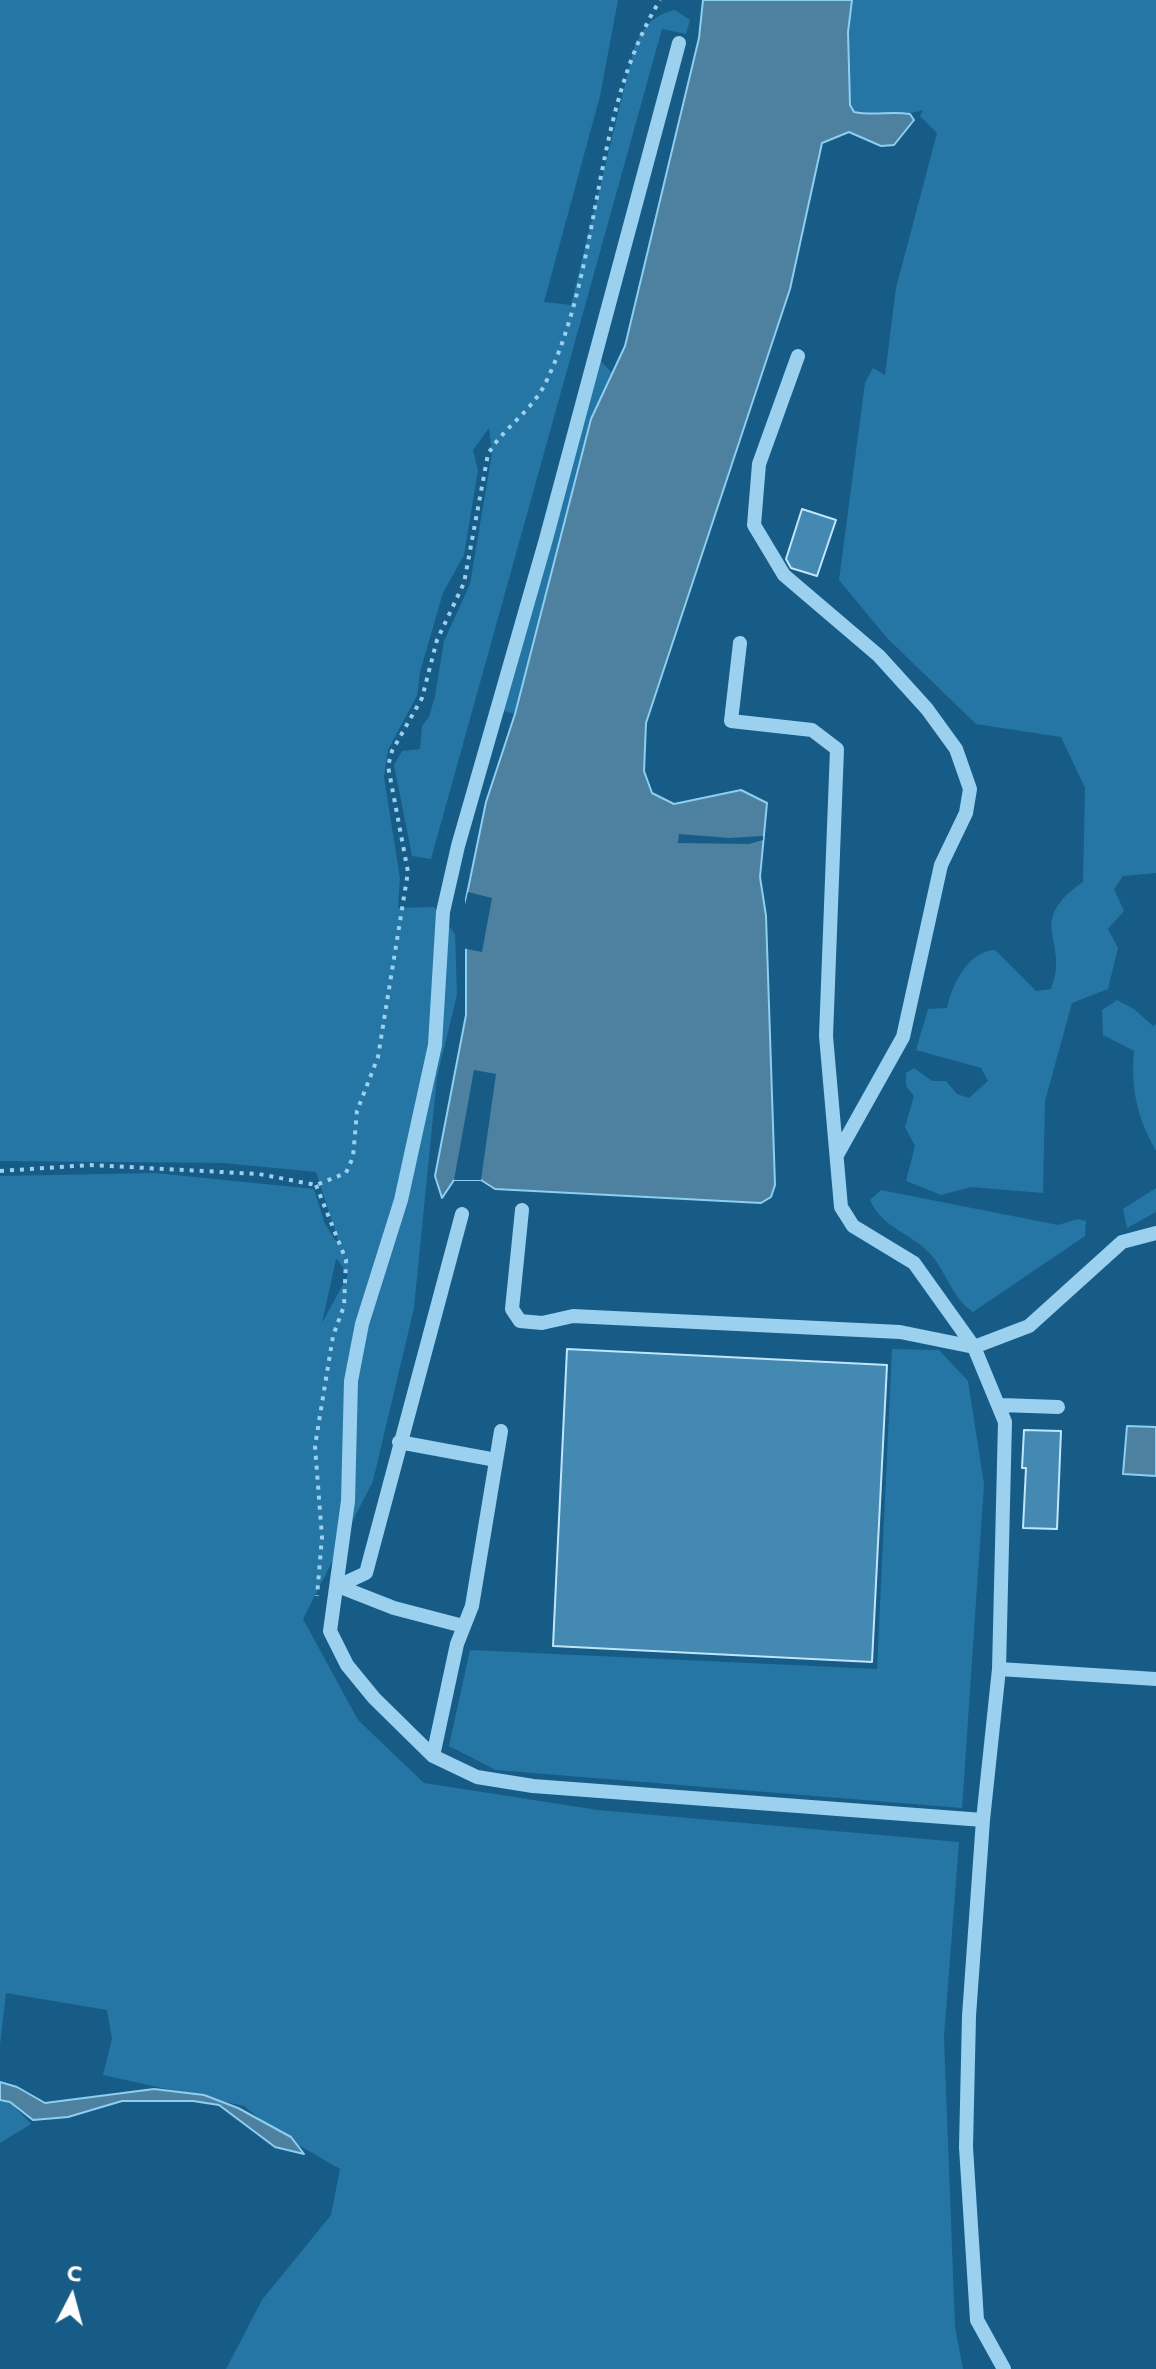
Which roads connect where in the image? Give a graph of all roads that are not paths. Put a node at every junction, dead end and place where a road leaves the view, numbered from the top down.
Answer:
1 (679, 43) dead end
2 (798, 356) dead end
3 (740, 643) dead end
4 (837, 1155) junction
5 (522, 1210) dead end
6 (462, 1214) dead end
7 (1156, 1233) edge
8 (974, 1347) junction
9 (1001, 1405) junction
10 (1058, 1407) dead end
11 (501, 1431) dead end
12 (399, 1442) junction
13 (496, 1460) junction
14 (338, 1586) junction
15 (463, 1626) junction
16 (999, 1669) junction
17 (1156, 1679) edge
18 (433, 1756) junction
19 (983, 1820) junction
20 (1004, 2369) edge

1 - 14 street
2 - 4 street
3 - 4 street
4 - 8 street
5 - 8 street
6 - 12 street
7 - 8 street
8 - 9 street
9 - 10 street
9 - 16 street
11 - 13 street
12 - 13 street
12 - 14 street
13 - 15 street
14 - 15 street
14 - 18 street
15 - 18 street
16 - 17 street
16 - 19 street
18 - 19 street
19 - 20 street

